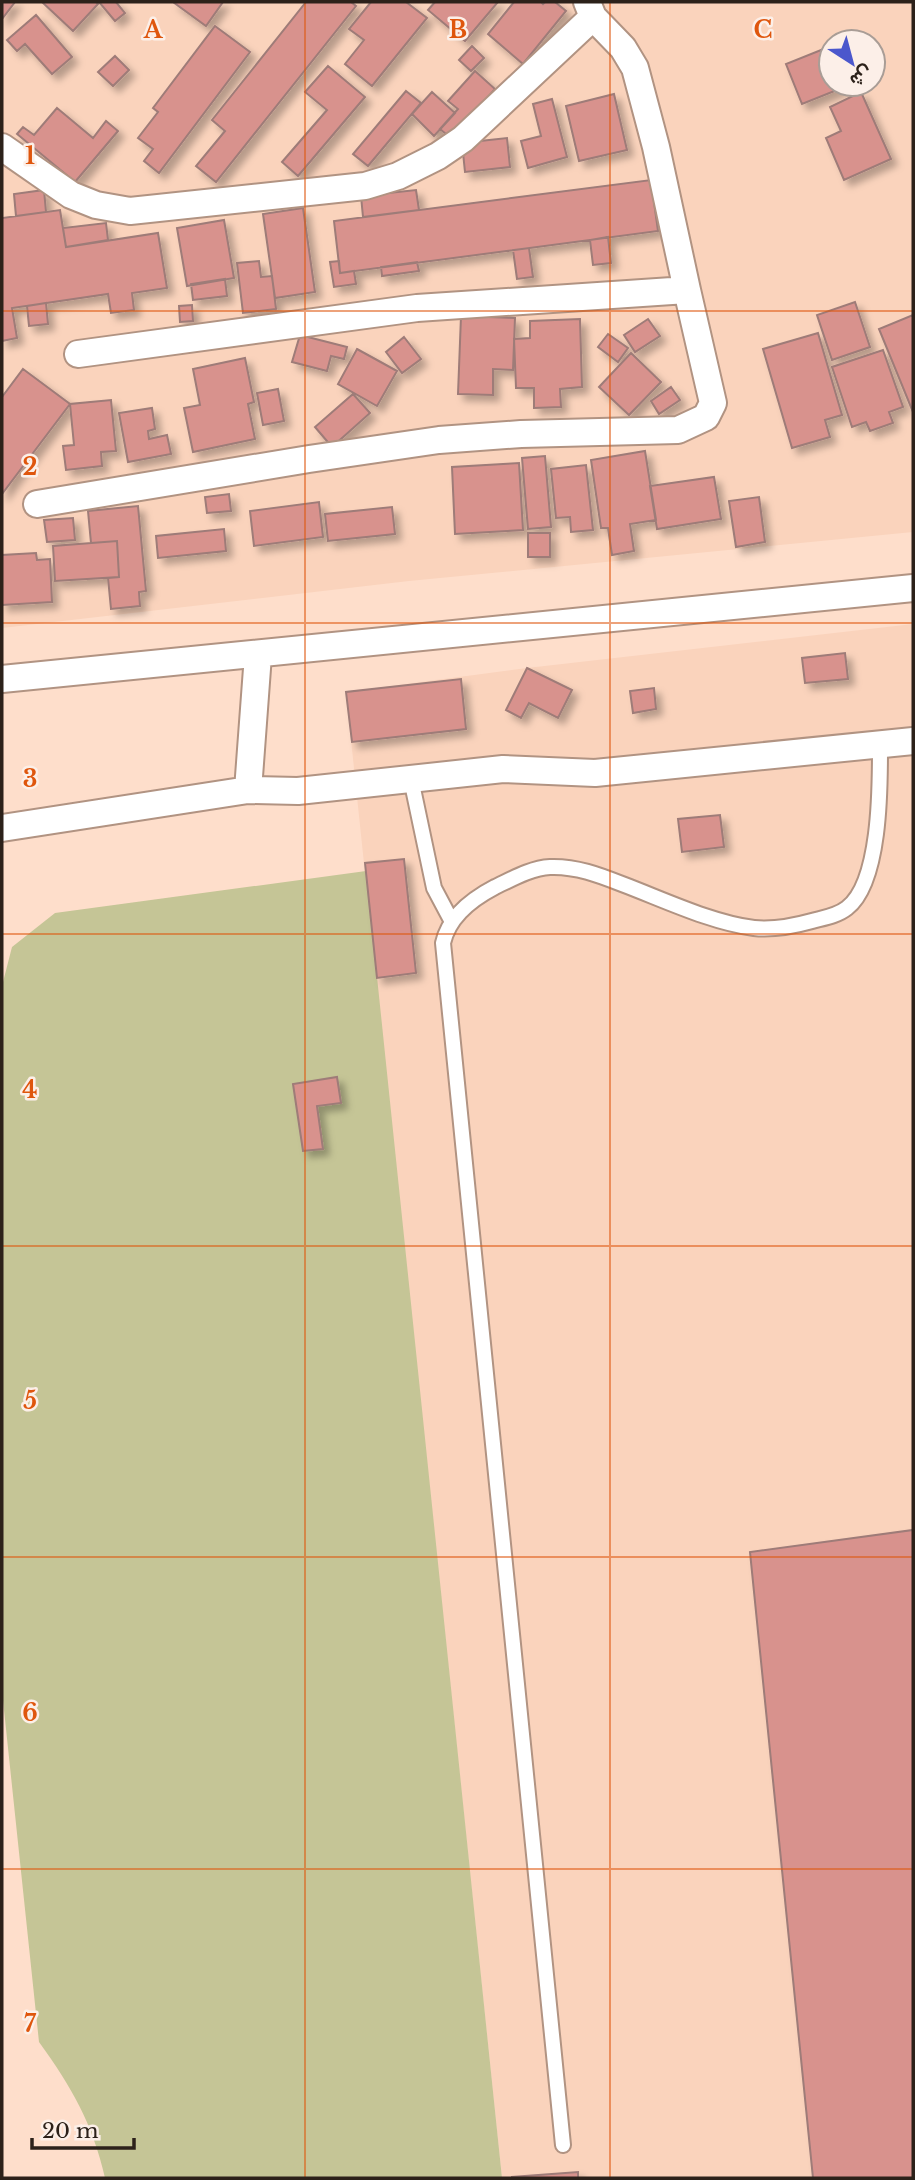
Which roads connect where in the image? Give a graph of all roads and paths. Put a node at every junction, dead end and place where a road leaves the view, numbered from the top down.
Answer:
1 (590, 9) edge
2 (2, 147) edge
3 (687, 290) junction
4 (78, 354) dead end
5 (37, 504) dead end
6 (913, 588) edge
7 (258, 655) junction
8 (2, 680) edge
9 (913, 741) edge
10 (880, 745) junction
11 (411, 779) junction
12 (248, 790) junction
13 (2, 828) edge
14 (451, 920) junction
15 (563, 2145) dead end

1 - 2 street
1 - 3 street
3 - 4 street
3 - 5 street
6 - 7 street
7 - 8 street
7 - 12 street
9 - 10 street
10 - 11 street
10 - 14 lane
11 - 12 street
11 - 14 lane
12 - 13 street
14 - 15 lane

